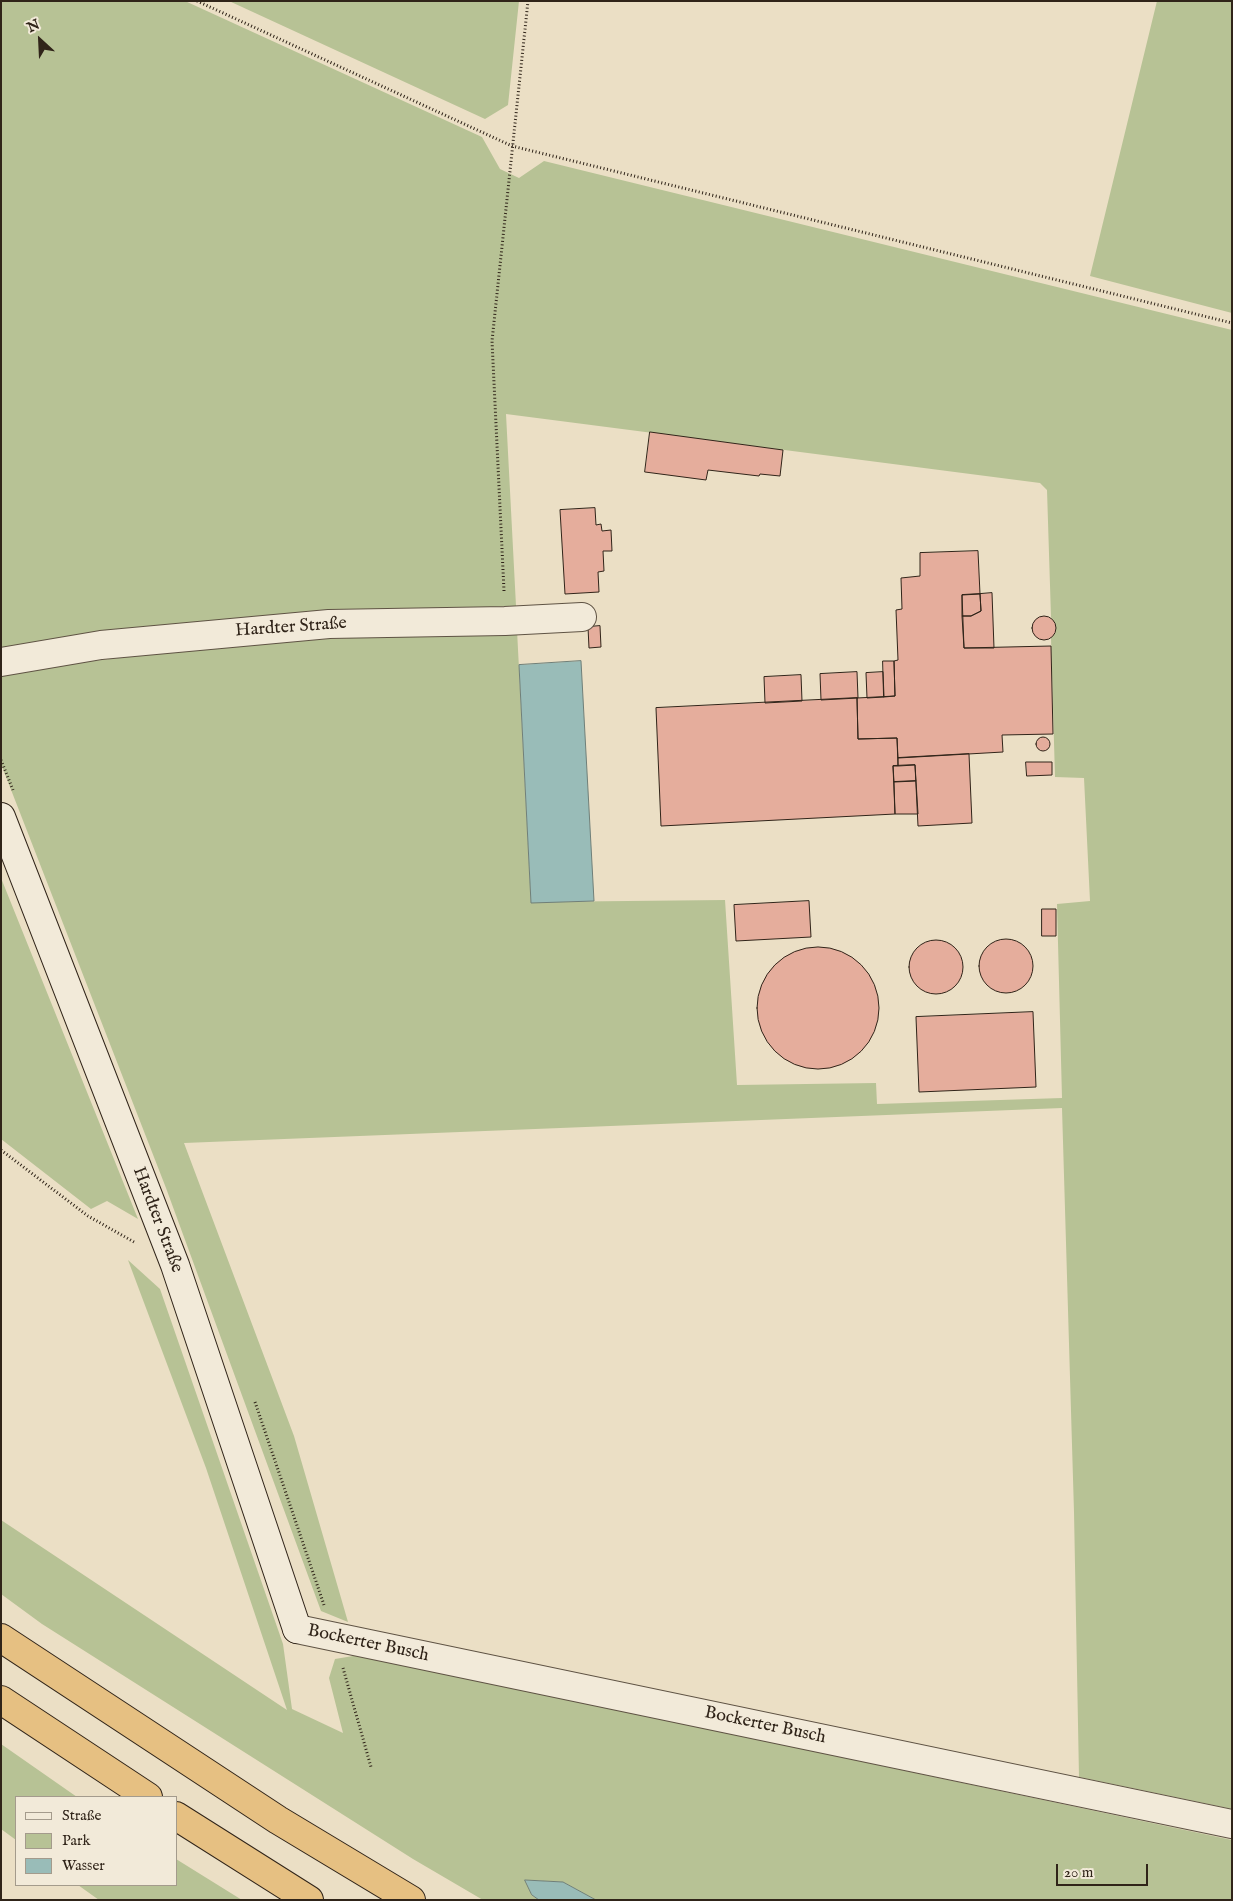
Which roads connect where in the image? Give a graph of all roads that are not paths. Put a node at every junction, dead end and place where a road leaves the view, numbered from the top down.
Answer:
1 (582, 617) dead end
2 (1, 662) edge
3 (1, 816) edge
4 (297, 1629) joint
5 (1, 1638) edge
6 (1, 1700) edge
7 (146, 1796) edge
8 (178, 1817) edge
9 (1232, 1824) edge
10 (309, 1900) edge
11 (411, 1900) edge

1 - 2 street, Hardter Straße
3 - 4 street, Hardter Straße
4 - 9 street, Bockerter Busch
5 - 11 highway
6 - 7 highway
8 - 10 highway

